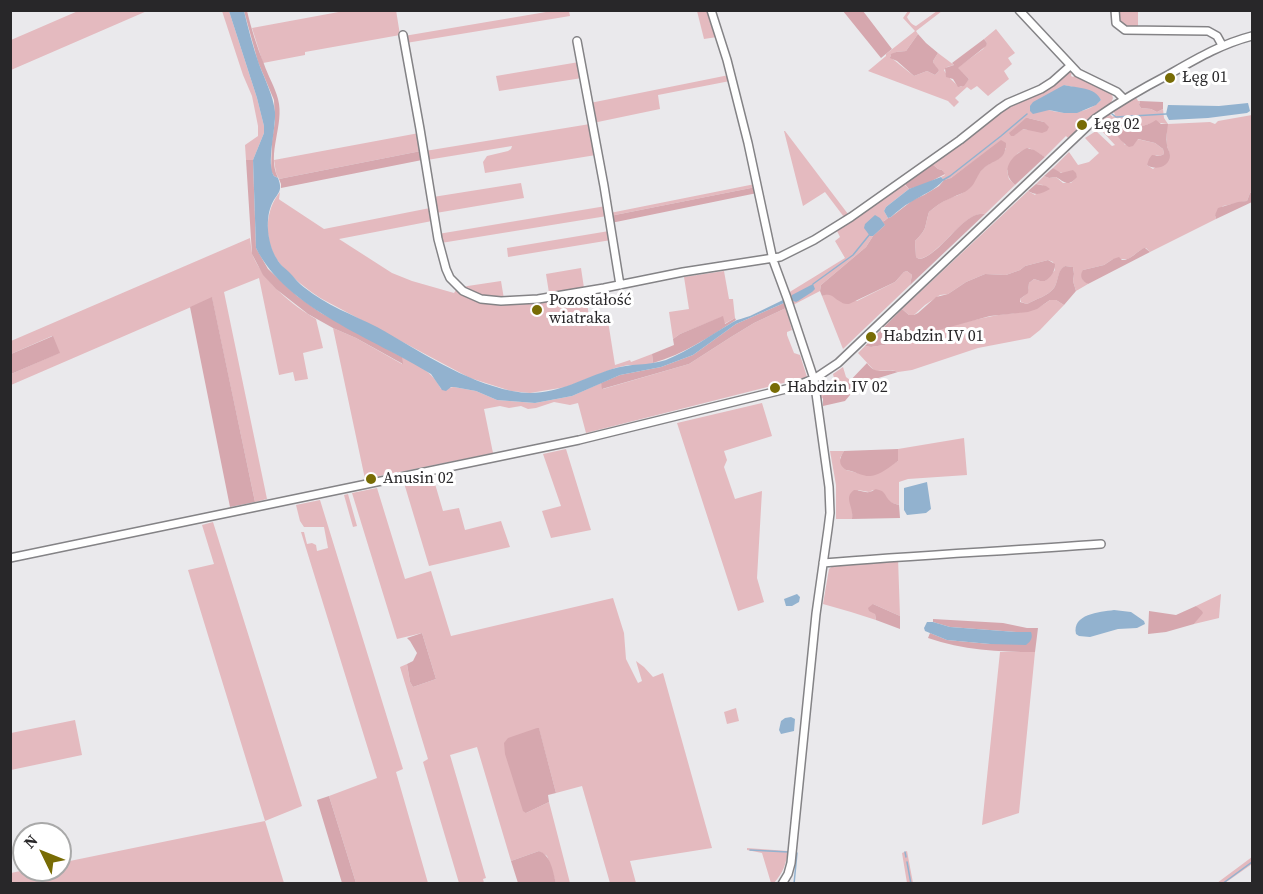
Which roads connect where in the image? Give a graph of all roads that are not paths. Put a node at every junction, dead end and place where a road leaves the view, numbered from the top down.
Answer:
1 (711, 10) edge
2 (1019, 10) edge
3 (1115, 10) edge
4 (403, 35) dead end
5 (1252, 36) edge
6 (577, 41) dead end
7 (1222, 45) junction
8 (1070, 66) junction
9 (1124, 99) junction
10 (772, 260) junction
11 (620, 285) junction
12 (814, 379) junction
13 (1101, 544) dead end
14 (10, 558) edge
15 (823, 562) junction
16 (782, 884) edge

1 - 10 street
2 - 8 street
3 - 7 street
4 - 11 street
5 - 7 street
6 - 11 street
7 - 9 street
8 - 9 street
8 - 10 street
9 - 12 street
10 - 11 street
10 - 12 street
12 - 14 street
12 - 15 street
13 - 15 street
15 - 16 street

